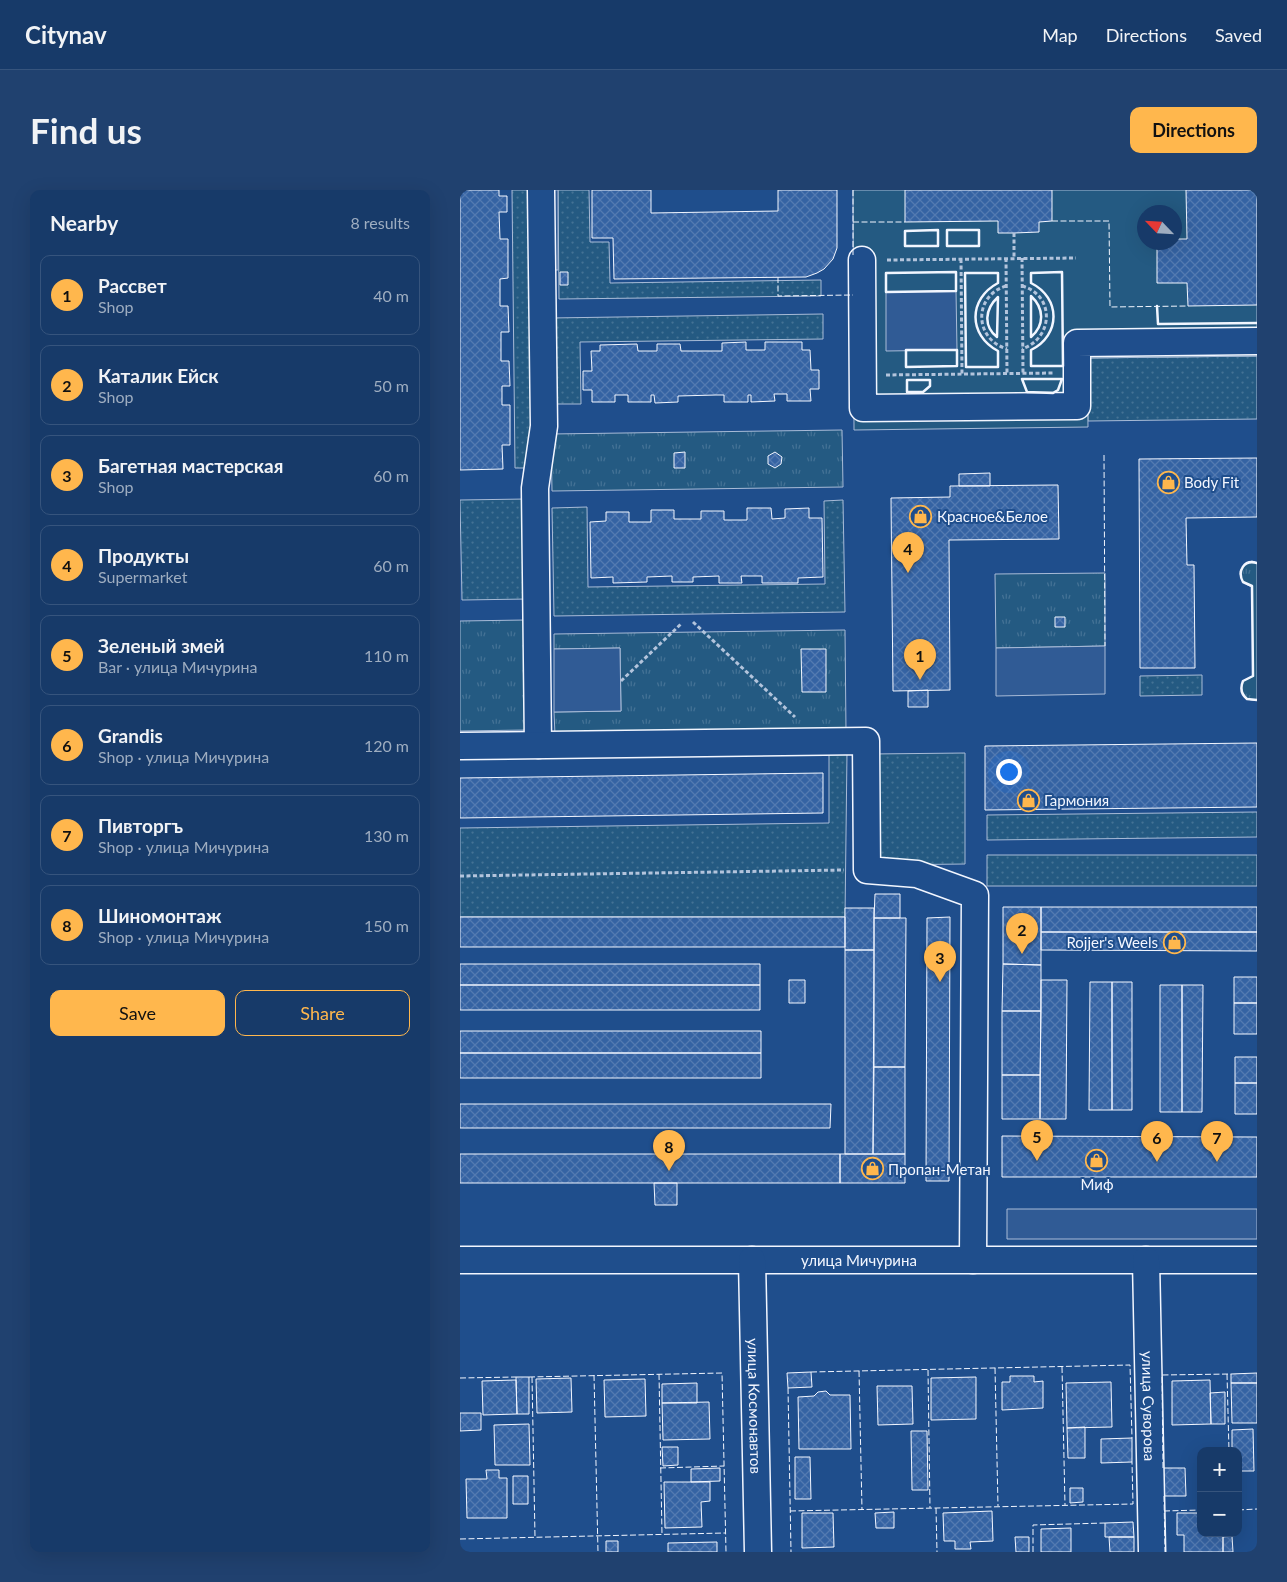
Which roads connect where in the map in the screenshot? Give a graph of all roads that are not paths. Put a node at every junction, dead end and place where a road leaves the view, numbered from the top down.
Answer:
1 (541, 190) edge
2 (862, 260) road end
3 (1257, 341) edge
4 (538, 745) junction
5 (460, 746) edge
6 (460, 1260) edge
7 (752, 1260) junction
8 (973, 1260) junction
9 (1146, 1260) junction
10 (1257, 1260) edge
11 (758, 1552) edge
12 (1152, 1552) edge

1 - 4 street
2 - 3 street
4 - 5 street
4 - 8 street
6 - 7 street, улица Мичурина
7 - 8 street, улица Мичурина
7 - 11 street, улица Космонавтов
8 - 9 street, улица Мичурина
9 - 10 street, улица Мичурина
9 - 12 street, улица Суворова

